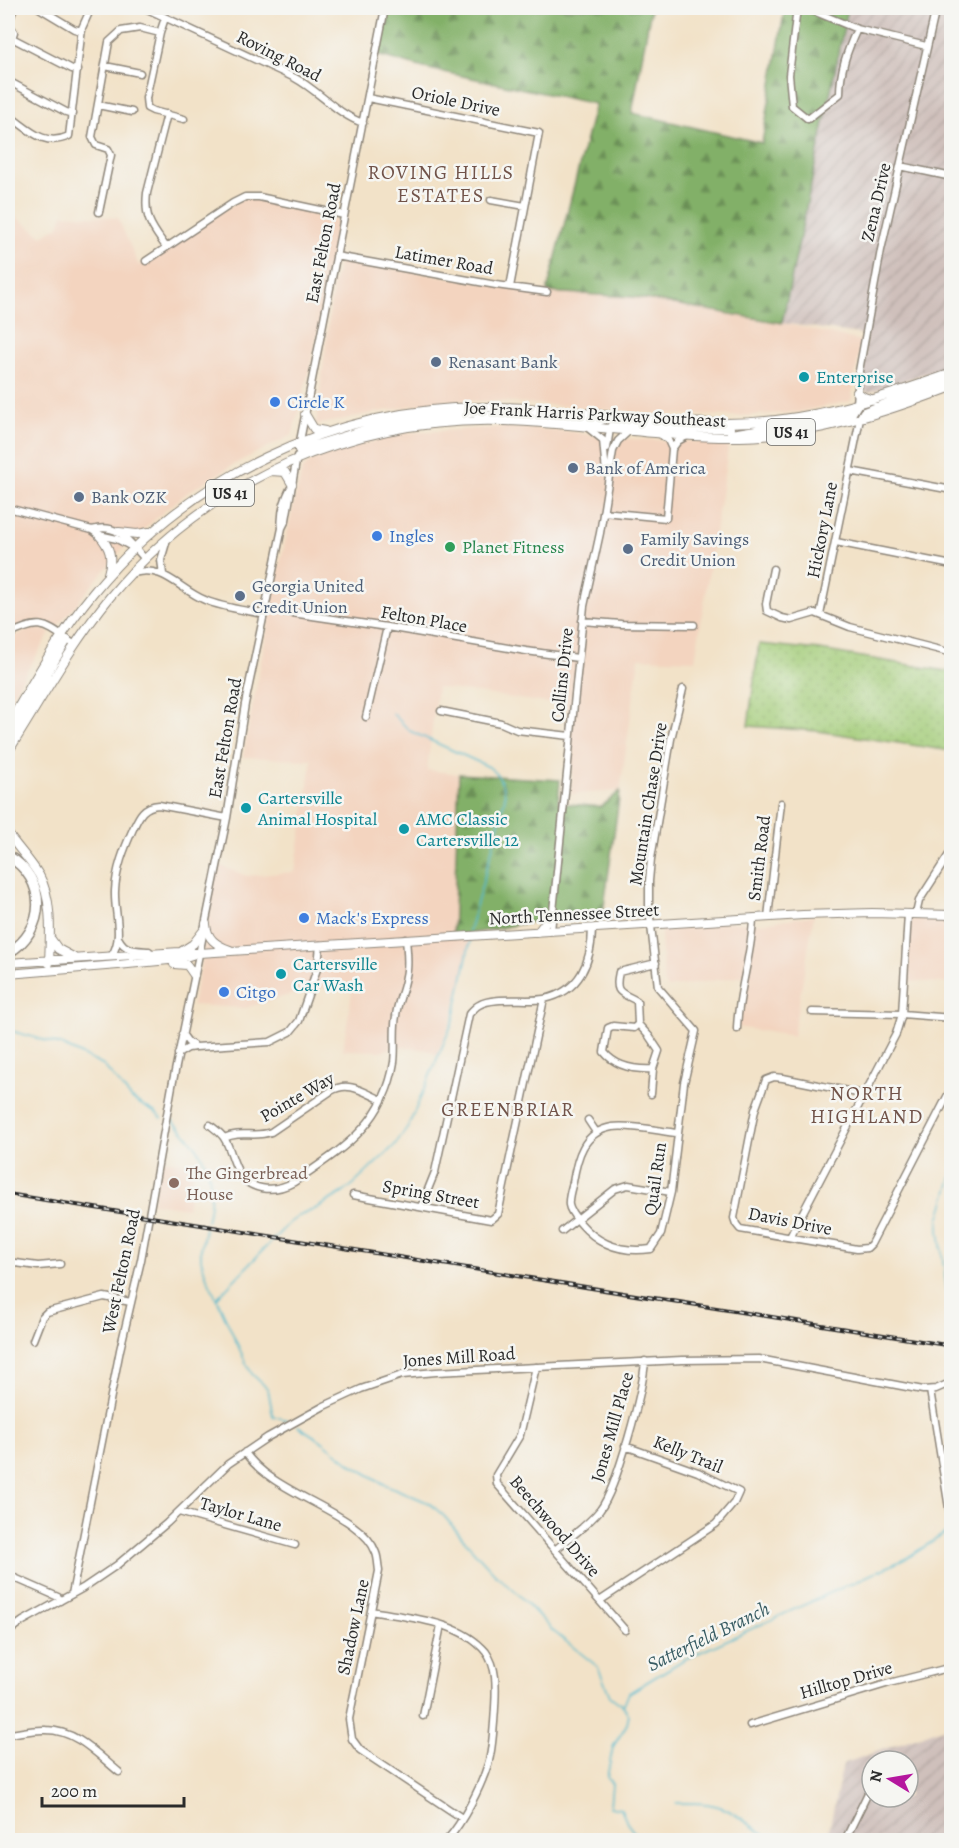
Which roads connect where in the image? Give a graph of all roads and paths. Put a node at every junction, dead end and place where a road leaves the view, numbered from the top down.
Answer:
1 (14, 8) edge
2 (39, 8) edge
3 (91, 8) edge
4 (146, 8) edge
5 (385, 8) edge
6 (797, 8) edge
7 (806, 8) edge
8 (936, 8) edge
9 (165, 18) junction
10 (8, 23) edge
11 (857, 29) junction
12 (82, 31) junction
13 (160, 33) junction
14 (10, 40) edge
15 (926, 46) junction
16 (105, 66) junction
17 (78, 70) junction
18 (140, 73) dead end
19 (8, 81) edge
20 (368, 98) junction
21 (98, 105) junction
22 (132, 112) dead end
23 (73, 114) junction
24 (167, 114) junction
25 (8, 115) edge
26 (184, 119) dead end
27 (363, 123) junction
28 (900, 166) junction
29 (951, 177) edge
30 (491, 200) dead end
31 (525, 206) junction
32 (99, 212) dead end
33 (344, 215) junction
34 (166, 247) junction
35 (336, 256) junction
36 (146, 261) dead end
37 (510, 286) junction
38 (547, 292) dead end
39 (951, 373) edge
40 (951, 379) edge
41 (951, 387) edge
42 (858, 392) junction
43 (876, 400) junction
44 (857, 405) junction
45 (493, 407) junction
46 (305, 414) junction
47 (606, 415) junction
48 (860, 419) junction
49 (462, 421) junction
50 (746, 423) junction
51 (587, 427) junction
52 (610, 429) junction
53 (332, 431) junction
54 (629, 431) junction
55 (660, 434) junction
56 (687, 435) junction
57 (720, 436) junction
58 (672, 449) junction
59 (299, 450) junction
60 (606, 455) junction
61 (267, 471) junction
62 (850, 471) junction
63 (606, 483) junction
64 (292, 484) junction
65 (951, 490) edge
66 (8, 510) edge
67 (603, 512) junction
68 (153, 530) junction
69 (95, 532) junction
70 (119, 532) junction
71 (168, 539) junction
72 (836, 542) junction
73 (134, 548) junction
74 (145, 559) junction
75 (951, 565) edge
76 (773, 569) dead end
77 (131, 574) junction
78 (163, 574) junction
79 (108, 575) junction
80 (265, 612) junction
81 (820, 615) junction
82 (582, 621) junction
83 (694, 625) dead end
84 (387, 627) junction
85 (8, 635) edge
86 (68, 640) junction
87 (951, 653) edge
88 (578, 658) junction
89 (683, 688) dead end
90 (441, 711) dead end
91 (366, 717) dead end
92 (8, 724) edge
93 (570, 736) junction
94 (8, 739) edge
95 (8, 752) edge
96 (781, 802) dead end
97 (227, 818) junction
98 (8, 834) edge
99 (951, 850) edge
100 (8, 856) edge
101 (553, 912) junction
102 (912, 914) junction
103 (951, 915) edge
104 (768, 917) junction
105 (753, 918) junction
106 (650, 925) junction
107 (205, 927) junction
108 (592, 928) junction
109 (551, 931) junction
110 (538, 932) junction
111 (50, 937) junction
112 (118, 939) junction
113 (406, 939) junction
114 (320, 945) junction
115 (231, 951) junction
116 (180, 952) junction
117 (8, 953) edge
118 (161, 953) junction
119 (199, 953) junction
120 (112, 955) junction
121 (75, 958) junction
122 (49, 960) junction
123 (8, 963) edge
124 (656, 963) junction
125 (118, 965) junction
126 (49, 970) junction
127 (8, 974) edge
128 (195, 975) junction
129 (544, 999) junction
130 (812, 1012) dead end
131 (902, 1014) junction
132 (951, 1018) edge
133 (638, 1024) junction
134 (737, 1029) dead end
135 (182, 1034) junction
136 (196, 1047) junction
137 (178, 1054) junction
138 (653, 1069) junction
139 (951, 1087) edge
140 (651, 1094) dead end
141 (862, 1094) junction
142 (382, 1100) junction
143 (588, 1120) dead end
144 (210, 1125) dead end
145 (596, 1132) junction
146 (676, 1133) junction
147 (224, 1138) junction
148 (671, 1192) junction
149 (353, 1196) dead end
150 (421, 1207) junction
151 (576, 1219) junction
152 (562, 1231) dead end
153 (790, 1237) junction
154 (8, 1262) edge
155 (60, 1264) dead end
156 (131, 1302) junction
157 (33, 1340) dead end
158 (645, 1361) junction
159 (536, 1367) junction
160 (951, 1382) edge
161 (930, 1390) junction
162 (625, 1446) junction
163 (245, 1452) junction
164 (179, 1512) junction
165 (951, 1527) edge
166 (296, 1545) dead end
167 (555, 1550) junction
168 (8, 1575) edge
169 (72, 1594) junction
170 (601, 1600) junction
171 (60, 1601) junction
172 (371, 1611) junction
173 (441, 1625) junction
174 (625, 1630) dead end
175 (8, 1632) edge
176 (951, 1667) edge
177 (423, 1716) dead end
178 (750, 1725) dead end
179 (8, 1734) edge
180 (119, 1772) dead end
181 (860, 1809) edge
182 (462, 1818) junction
183 (447, 1840) edge
184 (845, 1840) edge

1 - 10 street
2 - 12 street
3 - 12 street
4 - 9 street, Roving Road
5 - 20 street, East Felton Road
6 - 11 street
7 - 11 street
8 - 15 street, Zena Drive
9 - 13 street
9 - 27 street, Roving Road
10 - 14 street
11 - 15 street
12 - 17 street
13 - 16 street
13 - 24 street
14 - 17 street
15 - 28 street, Zena Drive
16 - 18 street
16 - 21 street
17 - 23 street
19 - 23 street
20 - 27 street, East Felton Road
20 - 31 street, Oriole Drive
21 - 22 street
21 - 32 street
23 - 25 street
24 - 26 street
24 - 34 street
27 - 33 street, East Felton Road
28 - 29 street
28 - 42 street, Zena Drive
30 - 31 street
31 - 37 street
33 - 34 street
33 - 35 street, East Felton Road
34 - 36 street
35 - 37 street, Latimer Road
35 - 46 street, East Felton Road
37 - 38 street, Latimer Road
39 - 43 main road, Joe Frank Harris Parkway Southeast / US 41
40 - 48 main road
41 - 48 main road, Joe Frank Harris Parkway Southeast / US 41
42 - 43 main road
42 - 44 street, Zena Drive
43 - 44 main road, Joe Frank Harris Parkway Southeast / US 41
44 - 50 main road, Joe Frank Harris Parkway Southeast / US 41
44 - 57 main road
45 - 47 main road, Joe Frank Harris Parkway Southeast / US 41
45 - 53 main road, Joe Frank Harris Parkway Southeast / US 41
45 - 59 main road
46 - 53 main road
46 - 59 street, East Felton Road
47 - 49 main road
47 - 50 main road, Joe Frank Harris Parkway Southeast / US 41
48 - 57 main road, Joe Frank Harris Parkway Southeast / US 41
48 - 62 street, Hickory Lane
49 - 51 main road, Joe Frank Harris Parkway Southeast / US 41
49 - 59 main road, Joe Frank Harris Parkway Southeast / US 41
50 - 52 main road
51 - 52 main road, Joe Frank Harris Parkway Southeast / US 41
51 - 60 street
52 - 54 main road, Joe Frank Harris Parkway Southeast / US 41
52 - 60 street
53 - 59 main road, Joe Frank Harris Parkway Southeast / US 41
54 - 55 main road, Joe Frank Harris Parkway Southeast / US 41
54 - 63 street, Collins Drive
55 - 56 main road, Joe Frank Harris Parkway Southeast / US 41
55 - 58 street
56 - 57 main road, Joe Frank Harris Parkway Southeast / US 41
56 - 58 street
58 - 67 street
59 - 61 main road, Joe Frank Harris Parkway Southeast / US 41
59 - 64 street, East Felton Road
59 - 68 main road, Joe Frank Harris Parkway Southeast / US 41
60 - 63 street
61 - 64 main road
61 - 71 main road, Joe Frank Harris Parkway Southeast / US 41
62 - 65 street
62 - 72 street, Hickory Lane
63 - 67 street, Collins Drive
64 - 80 street, East Felton Road
66 - 69 street
67 - 82 street, Collins Drive
68 - 70 main road
68 - 73 main road, Joe Frank Harris Parkway Southeast / US 41
69 - 70 street
69 - 73 street
69 - 79 main road
70 - 73 street
71 - 74 main road, Joe Frank Harris Parkway Southeast / US 41
71 - 78 street
72 - 75 street
72 - 81 street, Hickory Lane
73 - 74 street
73 - 79 main road, Joe Frank Harris Parkway Southeast / US 41
74 - 77 main road, Joe Frank Harris Parkway Southeast / US 41
76 - 81 street
77 - 78 street
77 - 86 main road, Joe Frank Harris Parkway Southeast / US 41
78 - 80 street, Felton Place
79 - 86 main road, Joe Frank Harris Parkway Southeast / US 41
80 - 84 street, Felton Place
80 - 97 street, East Felton Road
81 - 87 street
82 - 83 street
82 - 88 street, Collins Drive
84 - 88 street, Felton Place
84 - 91 street
85 - 86 street
86 - 92 main road, Joe Frank Harris Parkway Southeast / US 41
86 - 94 main road
86 - 95 main road, Joe Frank Harris Parkway Southeast / US 41
88 - 93 street, Collins Drive
89 - 106 street, Mountain Chase Drive
90 - 93 street
93 - 101 street, Collins Drive
96 - 104 street, Smith Road
97 - 107 street, East Felton Road
97 - 112 street
98 - 111 main road
99 - 102 street
100 - 117 highway
101 - 109 street, Collins Drive
101 - 110 main road
102 - 103 main road, North Tennessee Street
102 - 104 main road, North Tennessee Street
102 - 131 street
104 - 105 main road, North Tennessee Street
105 - 106 main road, North Tennessee Street
105 - 134 street
106 - 108 main road, North Tennessee Street
106 - 124 street, Quail Run
107 - 115 main road
107 - 116 main road
107 - 119 street, East Felton Road
108 - 109 main road, North Tennessee Street
108 - 129 street
109 - 110 main road, North Tennessee Street
110 - 113 main road, North Tennessee Street
111 - 121 main road
111 - 122 main road
112 - 118 street
112 - 120 street
113 - 114 main road, North Tennessee Street
113 - 142 street
114 - 115 main road, North Tennessee Street
114 - 136 street
115 - 119 main road, North Tennessee Street
116 - 118 main road, North Tennessee Street
116 - 119 main road, North Tennessee Street
118 - 120 main road, North Tennessee Street
119 - 125 main road, North Tennessee Street
119 - 128 street, West Felton Road
120 - 121 main road, North Tennessee Street
121 - 122 main road, North Tennessee Street
122 - 123 main road, North Tennessee Street
122 - 126 main road
124 - 133 street
124 - 146 street, Quail Run
125 - 126 main road, North Tennessee Street
125 - 128 main road
126 - 127 main road, North Tennessee Street
128 - 135 street, West Felton Road
129 - 150 street
129 - 150 street, Spring Street
130 - 131 street
131 - 132 street
131 - 141 street
133 - 138 street
133 - 138 street
135 - 136 street
135 - 137 street, West Felton Road
136 - 137 street
137 - 156 street, West Felton Road
138 - 140 street
139 - 153 street, Davis Drive
141 - 153 street
141 - 153 street, Davis Drive
142 - 147 street, Pointe Way
142 - 147 street
143 - 145 street
144 - 147 street
145 - 146 street, Quail Run
145 - 151 street
146 - 148 street, Quail Run
148 - 151 street
148 - 151 street, Quail Run
149 - 150 street, Spring Street
151 - 152 street
154 - 155 street
156 - 157 street
156 - 169 street, West Felton Road
158 - 159 street, Jones Mill Road
158 - 161 street, Jones Mill Road
158 - 162 street, Jones Mill Place
159 - 163 street, Jones Mill Road
159 - 167 street, Beechwood Drive
160 - 161 street, Jones Mill Road
161 - 165 street
162 - 167 street, Jones Mill Place
162 - 170 street, Kelly Trail
163 - 164 street, Jones Mill Road
163 - 172 street, Shadow Lane
164 - 166 street, Taylor Lane
164 - 169 street, Jones Mill Road
167 - 170 street, Beechwood Drive
168 - 171 street
169 - 171 street, Jones Mill Road
170 - 174 street, Beechwood Drive
171 - 175 street, Jones Mill Road
172 - 173 street
172 - 182 street, Shadow Lane
173 - 177 street
173 - 182 street
176 - 178 street, Hilltop Drive
179 - 180 street
181 - 184 street
182 - 183 street

